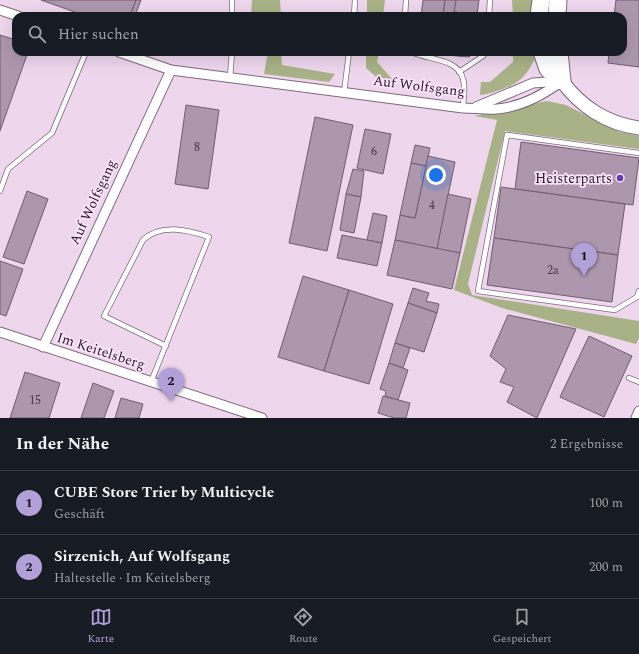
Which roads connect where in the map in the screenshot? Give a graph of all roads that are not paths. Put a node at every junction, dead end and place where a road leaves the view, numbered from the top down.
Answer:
1 (232, 0) edge
2 (355, 0) edge
3 (406, 0) edge
4 (490, 0) edge
5 (541, 0) edge
6 (558, 0) edge
7 (0, 10) edge
8 (232, 12) edge
9 (354, 12) edge
10 (405, 12) edge
11 (489, 12) edge
12 (540, 12) edge
13 (557, 12) edge
14 (12, 14) edge
15 (84, 56) edge
16 (131, 56) edge
17 (232, 56) edge
18 (349, 56) edge
19 (425, 56) edge
20 (483, 56) edge
21 (543, 56) edge
22 (559, 56) edge
23 (171, 70) junction
24 (459, 72) junction
25 (230, 78) junction
26 (562, 81) junction
27 (344, 93) junction
28 (462, 108) junction
29 (473, 108) junction
30 (639, 128) edge
31 (639, 153) edge
32 (0, 191) edge
33 (639, 291) edge
34 (0, 332) edge
35 (166, 346) junction
36 (43, 347) junction
37 (630, 378) dead end
38 (151, 382) junction
39 (639, 382) edge
40 (639, 411) edge
41 (262, 418) edge
42 (636, 418) edge

1 - 8 lane
2 - 9 lane
3 - 10 lane
4 - 11 lane
5 - 12 highway
6 - 13 highway
7 - 14 street
15 - 32 lane
16 - 23 street, Auf Wolfsgang
17 - 25 lane
18 - 27 lane
19 - 24 lane
20 - 24 lane
21 - 26 highway
22 - 26 highway
23 - 25 street, Auf Wolfsgang
23 - 36 street, Auf Wolfsgang
24 - 28 lane
25 - 27 street, Auf Wolfsgang
26 - 29 street, Auf Wolfsgang
26 - 29 street, Auf Wolfsgang
26 - 30 street
27 - 28 street, Auf Wolfsgang
28 - 29 street, Auf Wolfsgang
31 - 33 lane
34 - 36 street, Im Keitelsberg
35 - 35 lane
35 - 38 lane
36 - 38 street, Im Keitelsberg
37 - 39 lane
38 - 41 street, Im Keitelsberg
40 - 42 street

